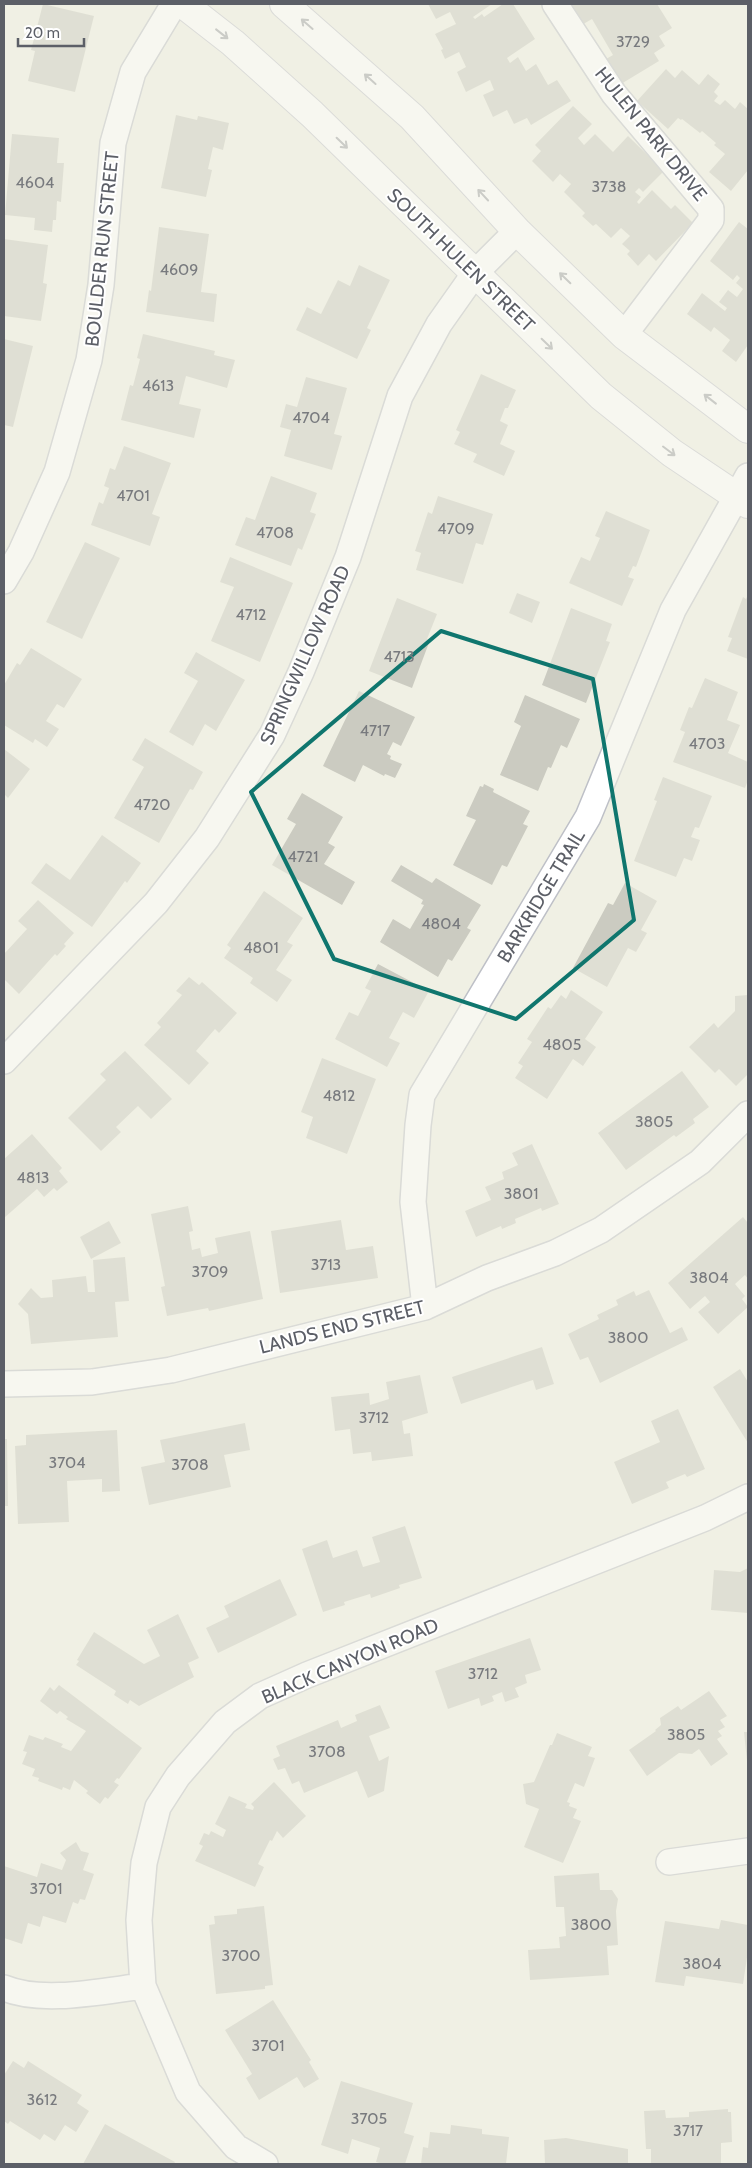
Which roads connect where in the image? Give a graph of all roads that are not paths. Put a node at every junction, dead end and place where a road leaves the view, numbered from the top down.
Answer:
1 (174, 4) edge
2 (183, 4) edge
3 (284, 4) edge
4 (555, 4) edge
5 (517, 231) junction
6 (475, 273) junction
7 (624, 335) junction
8 (748, 429) edge
9 (744, 492) edge
10 (4, 581) edge
11 (4, 1061) edge
12 (748, 1114) edge
13 (425, 1307) junction
14 (4, 1384) edge
15 (748, 1498) edge
16 (748, 1851) edge
17 (669, 1862) dead end
18 (143, 1986) junction
19 (4, 1988) edge
20 (265, 2164) edge

1 - 10 street, BOULDER RUN STREET
2 -> 6 main road, SOUTH HULEN STREET
5 -> 3 main road
4 - 7 street, HULEN PARK DRIVE
5 - 6 street, SPRINGWILLOW ROAD
7 -> 5 main road
6 -> 9 main road, SOUTH HULEN STREET
6 - 11 street, SPRINGWILLOW ROAD
8 -> 7 main road
9 - 13 street, BARKRIDGE TRAIL
12 - 13 street, LANDS END STREET
13 - 14 street, LANDS END STREET
15 - 18 street, BLACK CANYON ROAD
16 - 17 street
18 - 19 street
18 - 20 street

